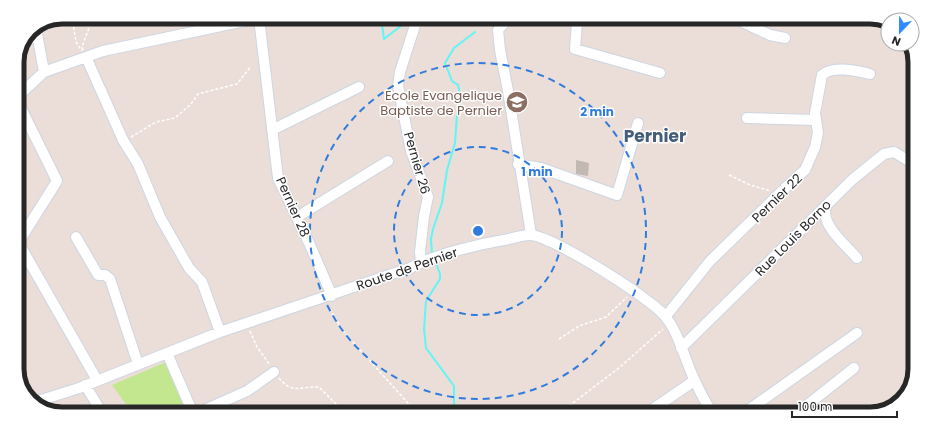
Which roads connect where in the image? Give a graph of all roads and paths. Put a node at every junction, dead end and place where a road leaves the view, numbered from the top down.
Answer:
1 (73, 24) edge
2 (90, 24) edge
3 (231, 24) edge
4 (260, 24) edge
5 (415, 24) edge
6 (503, 24) edge
7 (577, 24) edge
8 (747, 24) edge
9 (37, 34) edge
10 (785, 38) dead end
11 (86, 57) junction
12 (251, 66) dead end
13 (44, 72) junction
14 (660, 73) dead end
15 (870, 74) dead end
16 (358, 87) dead end
17 (24, 91) edge
18 (24, 113) edge
19 (747, 118) dead end
20 (815, 120) junction
21 (638, 124) dead end
22 (272, 130) junction
23 (123, 140) junction
24 (908, 160) edge
25 (388, 161) dead end
26 (518, 164) junction
27 (729, 175) dead end
28 (773, 200) junction
29 (826, 206) junction
30 (297, 217) junction
31 (24, 232) edge
32 (530, 234) junction
33 (76, 236) dead end
34 (24, 252) edge
35 (857, 258) dead end
36 (421, 262) junction
37 (634, 291) junction
38 (327, 297) junction
39 (667, 320) junction
40 (247, 323) junction
41 (220, 332) junction
42 (857, 333) dead end
43 (559, 339) dead end
44 (681, 348) junction
45 (167, 353) junction
46 (138, 364) junction
47 (854, 368) dead end
48 (274, 372) junction
49 (97, 380) junction
50 (694, 381) junction
51 (85, 385) junction
52 (40, 400) edge
53 (569, 406) dead end
54 (99, 407) edge
55 (190, 407) edge
56 (211, 407) edge
57 (339, 407) edge
58 (412, 407) edge
59 (656, 407) edge
60 (709, 407) edge
61 (754, 407) edge
62 (805, 407) edge

1 - 11 path
2 - 11 path
3 - 11 street
4 - 22 street, Pernier 28
5 - 36 street, Pernier 26
6 - 26 street
7 - 14 street
8 - 10 street
9 - 13 street
11 - 13 street
11 - 23 street
12 - 23 path
13 - 17 street
15 - 20 street, Pernier 22
16 - 22 street
18 - 31 street
19 - 20 street
20 - 28 street, Pernier 22
21 - 26 street
22 - 30 street, Pernier 28
23 - 41 street
24 - 29 street, Rue Louis Borno
25 - 30 street
26 - 32 street
27 - 28 path
28 - 39 street, Pernier 22
29 - 35 street
29 - 44 street, Rue Louis Borno
30 - 38 street, Pernier 28
32 - 36 street, Route de Pernier
32 - 37 street
33 - 46 street
34 - 49 street
36 - 38 street, Route de Pernier
37 - 39 street
37 - 43 path
38 - 40 street, Route de Pernier
38 - 58 path
39 - 44 street
39 - 53 path
40 - 41 street, Route de Pernier
40 - 48 path
41 - 45 street, Route de Pernier
42 - 61 street
44 - 50 street
45 - 46 street, Route de Pernier
45 - 55 street
46 - 49 street, Route de Pernier
47 - 62 street
48 - 56 street
48 - 57 path
49 - 51 street, Route de Pernier
50 - 59 street
50 - 60 street
51 - 52 street, Route de Pernier
51 - 54 street

